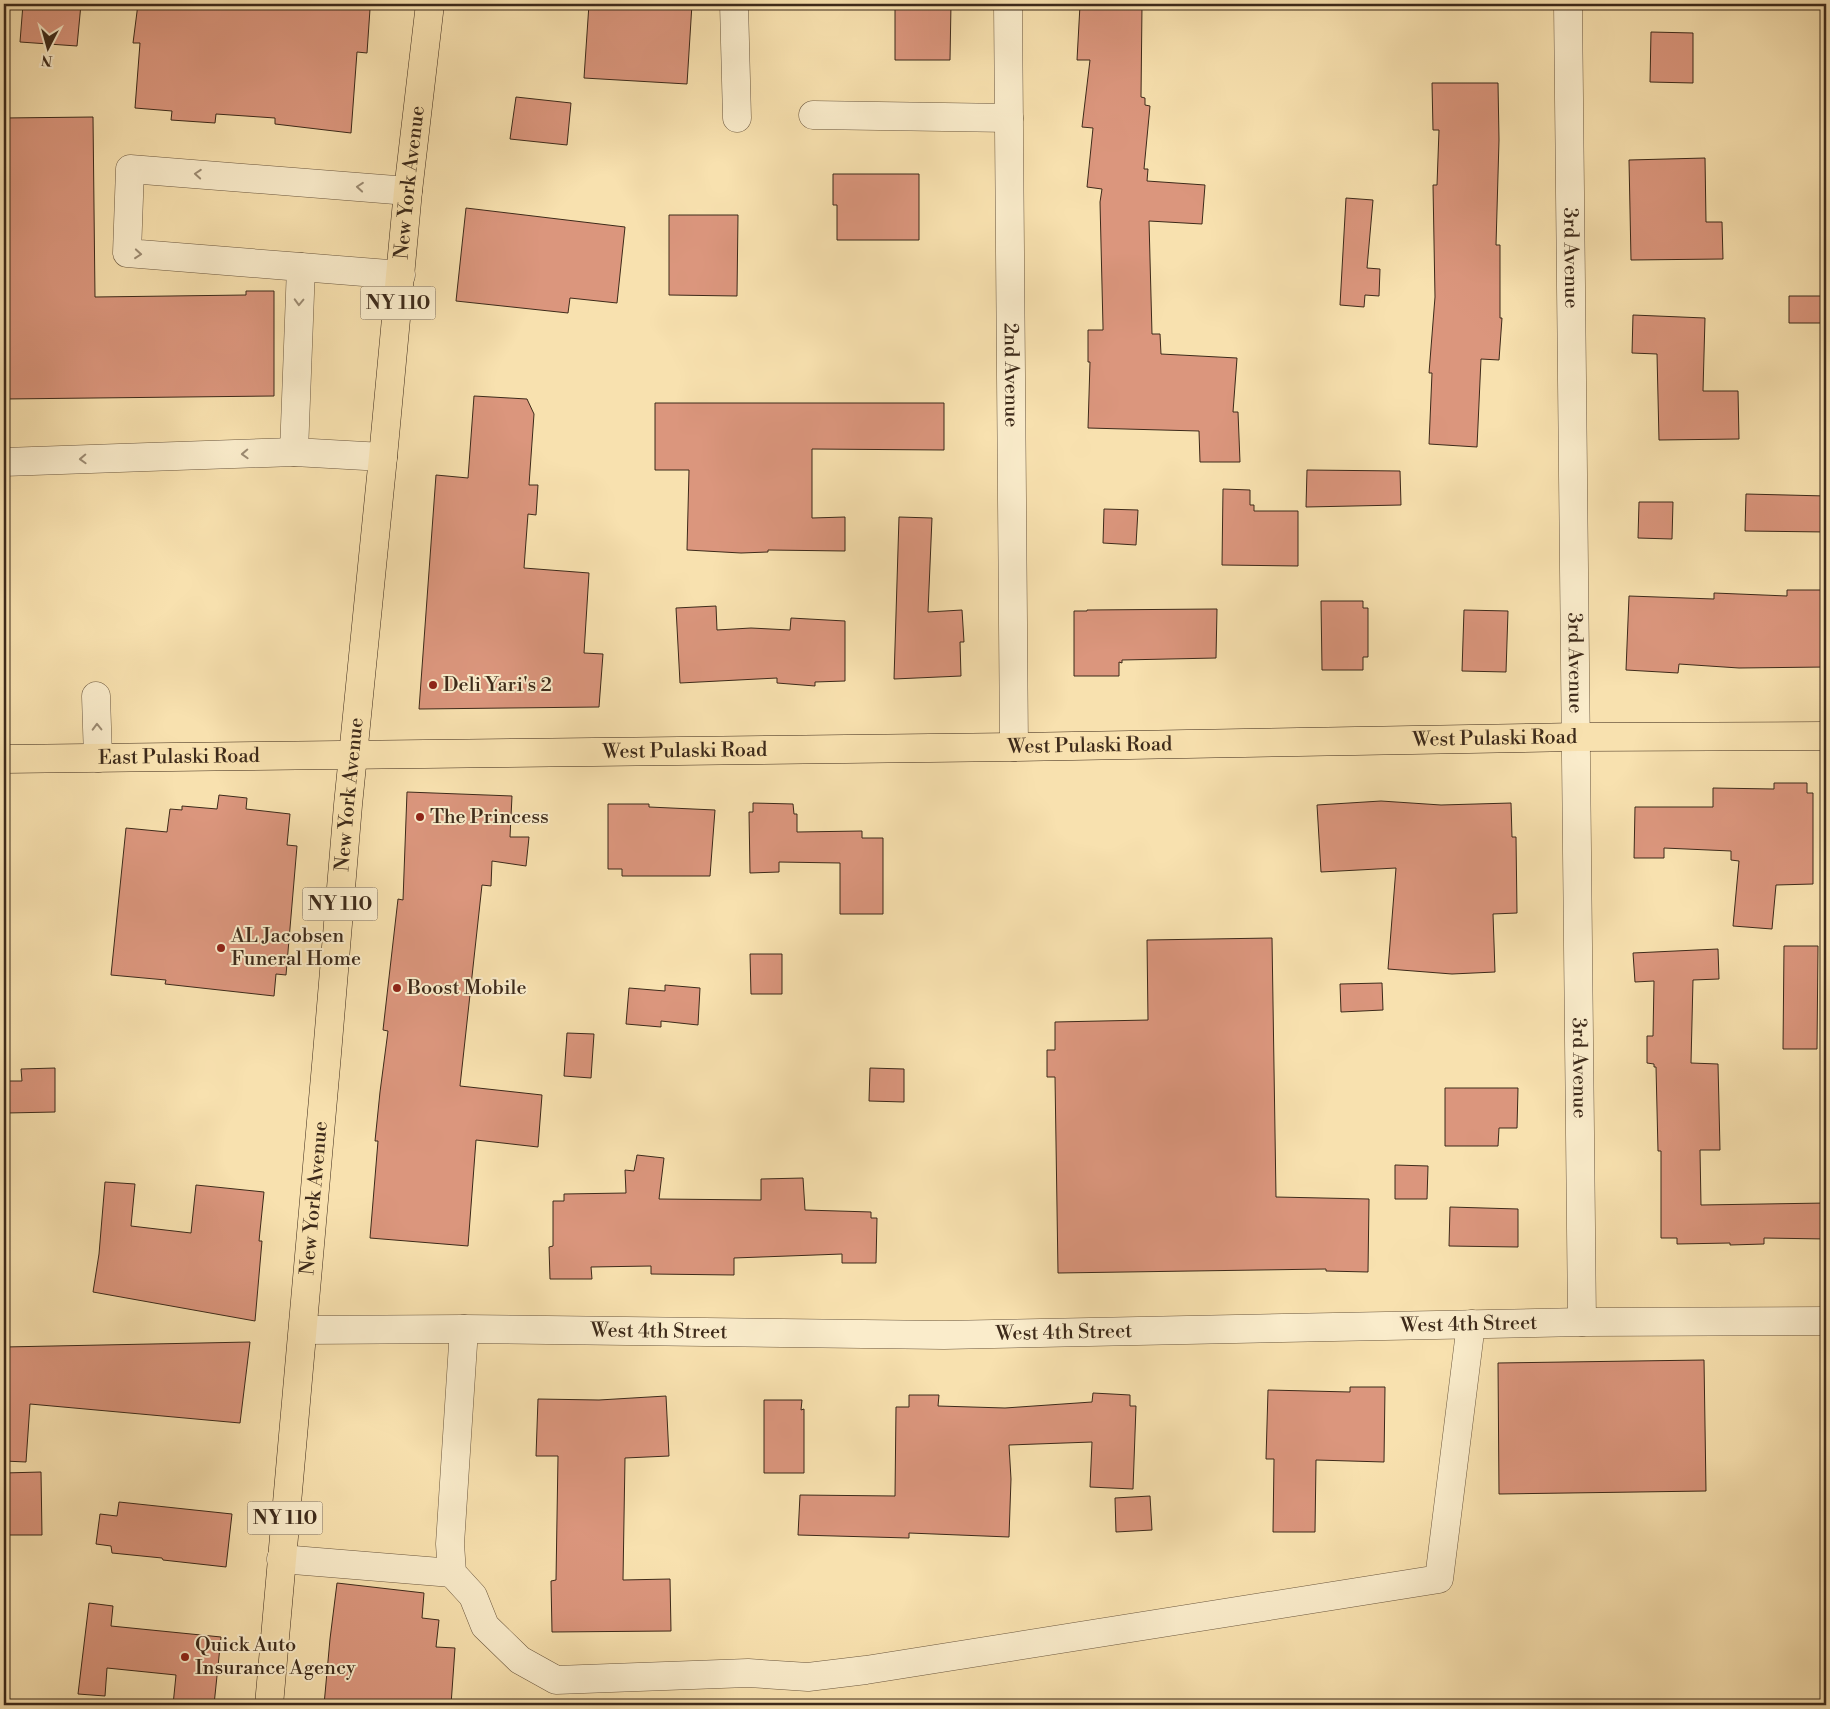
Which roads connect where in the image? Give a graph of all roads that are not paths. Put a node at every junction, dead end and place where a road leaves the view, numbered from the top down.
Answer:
1 (430, 4) edge
2 (734, 4) edge
3 (1008, 4) edge
4 (1568, 4) edge
5 (813, 115) dead end
6 (737, 118) dead end
7 (1009, 118) junction
8 (408, 191) junction
9 (300, 267) junction
10 (401, 275) junction
11 (294, 452) junction
12 (383, 457) junction
13 (4, 462) edge
14 (96, 696) dead end
15 (1826, 736) edge
16 (1577, 738) junction
17 (1014, 747) junction
18 (353, 754) junction
19 (98, 758) junction
20 (4, 759) edge
21 (1826, 1321) edge
22 (1582, 1322) junction
23 (1471, 1324) junction
24 (464, 1329) junction
25 (303, 1330) junction
26 (281, 1559) junction
27 (452, 1573) junction
28 (269, 1705) edge

1 - 8 main road, New York Avenue / NY 110
2 - 6 street
3 - 7 street, 2nd Avenue
4 - 16 street, 3rd Avenue
5 - 7 street
7 - 17 street, 2nd Avenue
8 -> 9 street
8 - 10 main road, New York Avenue / NY 110
9 - 10 street
9 -> 11 street
10 - 12 main road, New York Avenue / NY 110
11 - 12 street
11 -> 13 street
12 - 18 main road, New York Avenue / NY 110
19 -> 14 street
15 - 16 main road, West Pulaski Road
16 - 17 main road, West Pulaski Road
16 - 22 street, 3rd Avenue
17 - 18 main road, West Pulaski Road
18 - 19 main road, East Pulaski Road
18 - 25 main road, New York Avenue / NY 110
19 - 20 main road, East Pulaski Road
21 - 22 street, West 4th Street
22 - 23 street, West 4th Street
23 - 24 street, West 4th Street
23 - 27 street
24 - 25 street, West 4th Street
24 - 27 street
25 - 26 main road, New York Avenue / NY 110
26 - 27 street
26 - 28 main road, New York Avenue / NY 110

